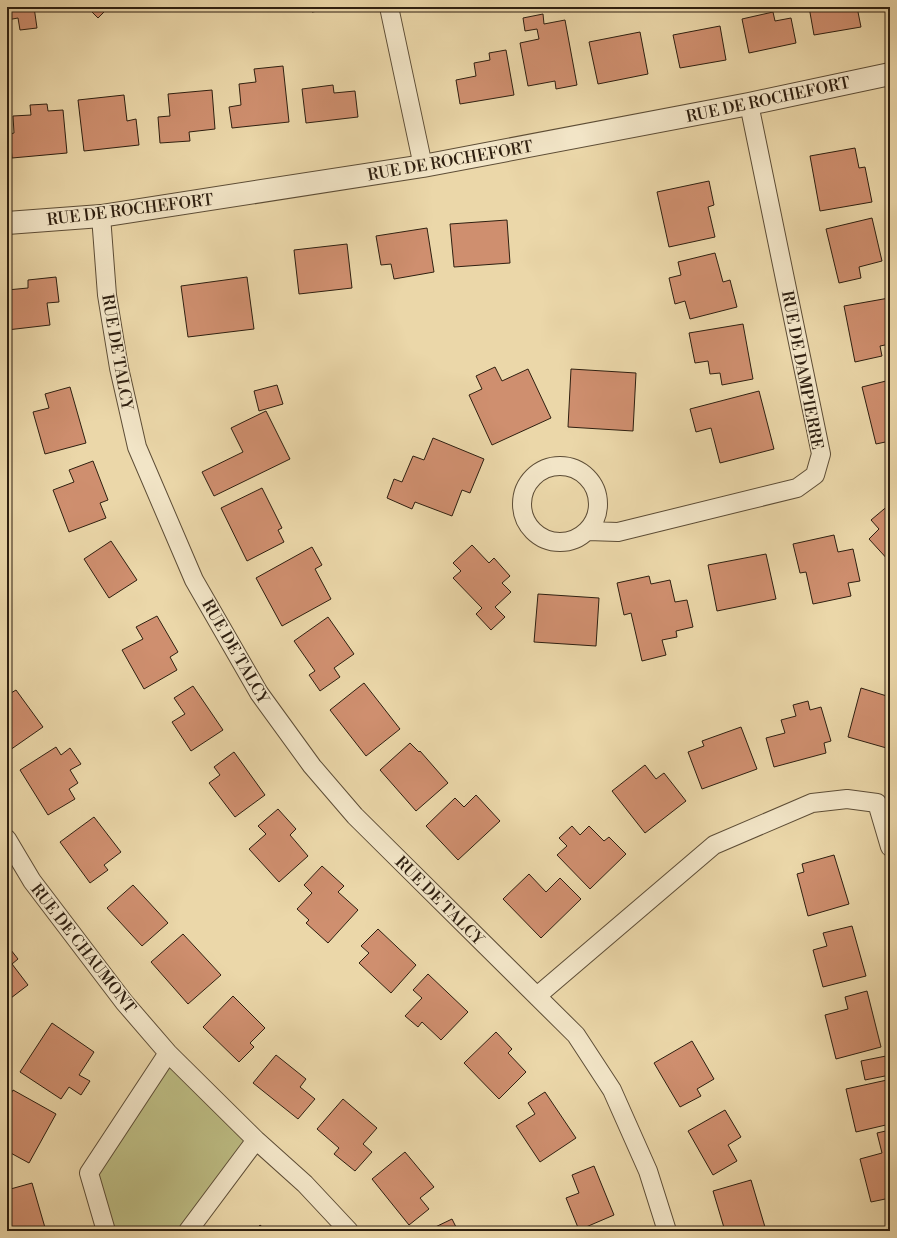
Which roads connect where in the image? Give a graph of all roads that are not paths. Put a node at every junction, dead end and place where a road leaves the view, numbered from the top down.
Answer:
1 (389, 7) edge
2 (890, 74) edge
3 (749, 104) junction
4 (423, 166) junction
5 (101, 216) junction
6 (7, 223) edge
7 (588, 531) junction
8 (7, 839) edge
9 (890, 847) edge
10 (537, 996) junction
11 (168, 1053) junction
12 (256, 1140) junction
13 (106, 1231) edge
14 (188, 1231) edge
15 (349, 1231) edge
16 (666, 1231) edge

1 - 4 street
2 - 3 street, RUE DE ROCHEFORT
3 - 4 street, RUE DE ROCHEFORT
3 - 7 street, RUE DE DAMPIERRE
4 - 5 street, RUE DE ROCHEFORT
5 - 6 street, RUE DE ROCHEFORT
5 - 10 street, RUE DE TALCY
7 - 7 street
8 - 11 street, RUE DE CHAUMONT
9 - 10 street
10 - 16 street, RUE DE TALCY
11 - 12 street, RUE DE CHAUMONT
11 - 13 street
12 - 14 street
12 - 15 street, RUE DE CHAUMONT

